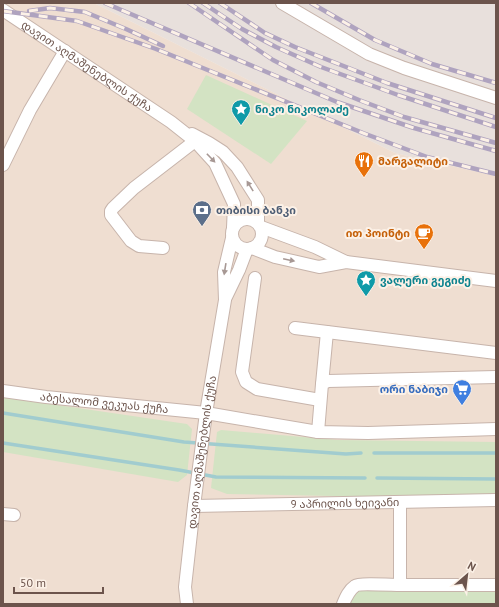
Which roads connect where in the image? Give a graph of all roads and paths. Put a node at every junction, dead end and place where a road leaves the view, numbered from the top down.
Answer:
1 (282, 3) edge
2 (3, 10) edge
3 (65, 51) junction
4 (496, 98) edge
5 (171, 122) junction
6 (195, 142) junction
7 (3, 165) edge
8 (259, 225) junction
9 (232, 233) junction
10 (162, 248) dead end
11 (250, 249) junction
12 (346, 262) junction
13 (255, 278) dead end
14 (496, 281) edge
15 (224, 300) junction
16 (295, 328) dead end
17 (327, 332) junction
18 (496, 353) edge
19 (496, 377) edge
20 (322, 384) junction
21 (3, 391) edge
22 (320, 400) junction
23 (206, 414) junction
24 (496, 429) edge
25 (318, 432) junction
26 (195, 500) junction
27 (496, 500) edge
28 (400, 502) junction
29 (400, 585) junction
30 (496, 585) edge
31 (187, 604) edge
32 (343, 604) edge

1 - 4 street
2 - 3 street, დავით აღმაშენებლის ქუჩა
3 - 5 street, დავით აღმაშენებლის ქუჩა
3 - 7 street
5 - 6 street, დავით აღმაშენებლის ქუჩა
8 -> 5 street, დავით აღმაშენებლის ქუჩა
6 -> 9 street, დავით აღმაშენებლის ქუჩა
6 - 10 street
8 - 9 street
8 - 11 street
8 - 12 street
9 - 11 street
9 -> 15 street, დავით აღმაშენებლის ქუჩა
11 -> 12 street
11 - 15 street, დავით აღმაშენებლის ქუჩა
12 - 14 street
13 - 22 street
15 - 23 street, დავით აღმაშენებლის ქუჩა
16 - 17 street
17 - 18 street
17 - 20 street
19 - 20 street
20 - 22 street
21 - 23 street, აბესალომ ვეკუას ქუჩა
22 - 25 street
23 - 25 street
23 - 26 street, დავით აღმაშენებლის ქუჩა
24 - 25 street
26 - 28 street, 9 აპრილის ხეივანი
26 - 31 street, დავით აღმაშენებლის ქუჩა
27 - 28 street, 9 აპრილის ხეივანი
28 - 29 street
29 - 30 street
29 - 32 street

